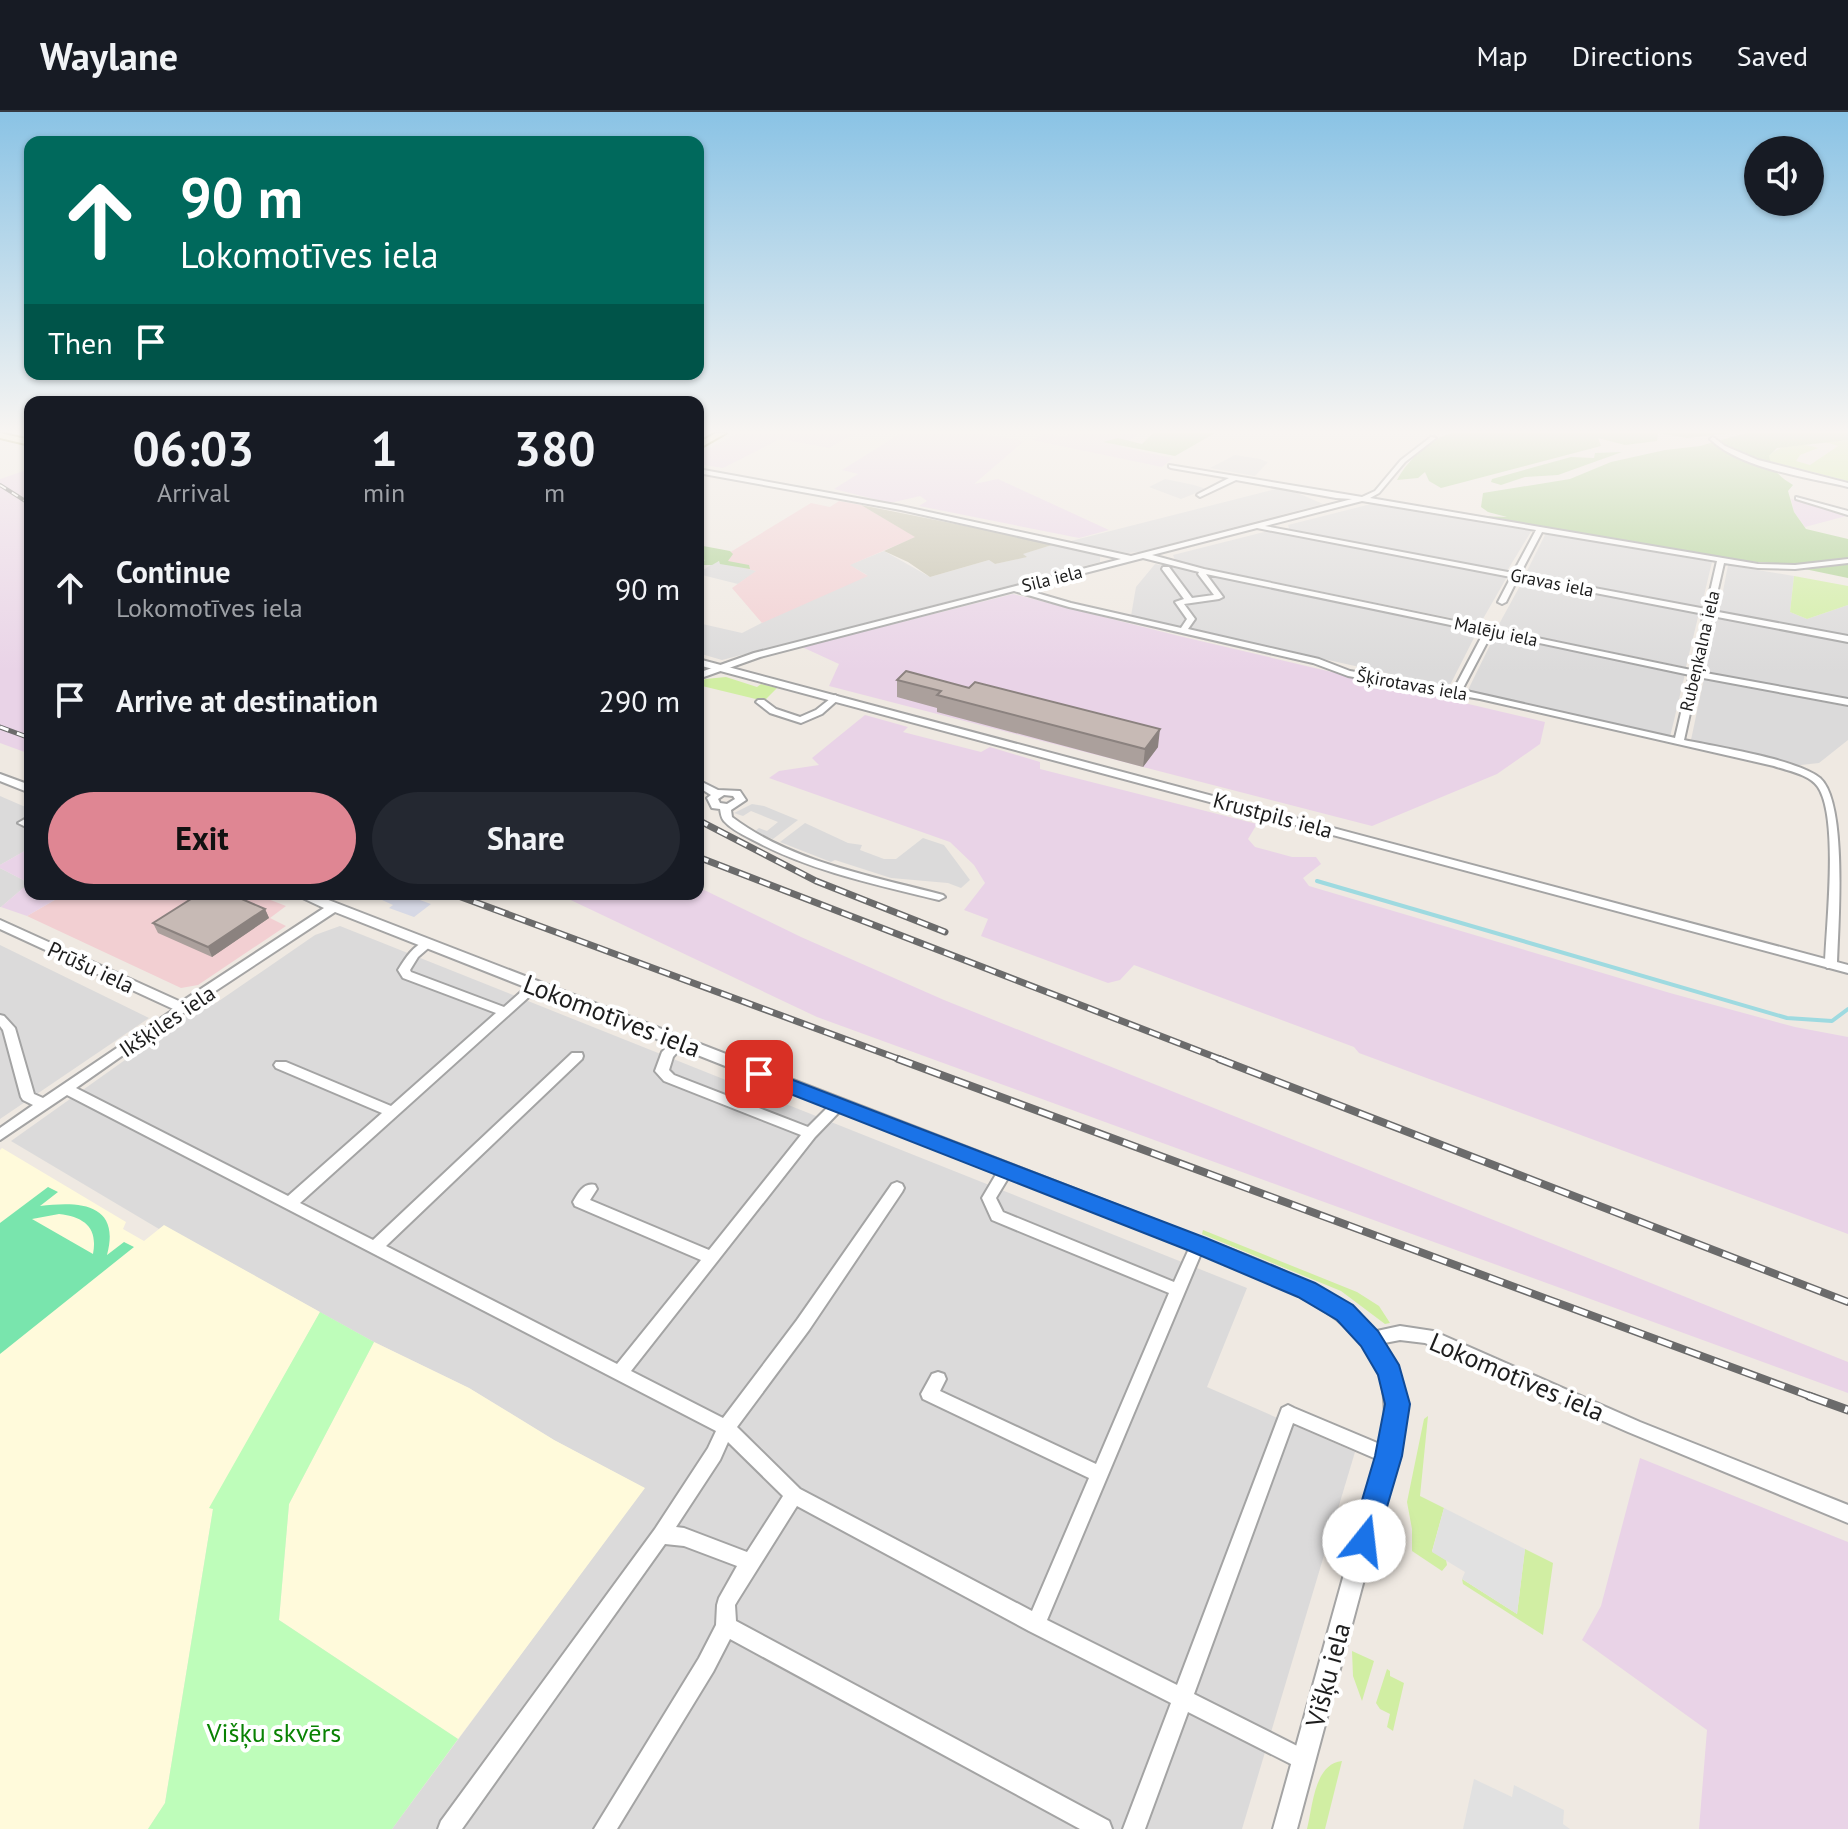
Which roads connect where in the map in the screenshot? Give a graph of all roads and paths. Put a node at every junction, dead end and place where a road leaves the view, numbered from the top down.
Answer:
1 (924, 513) edge
2 (1307, 513) edge
3 (1450, 513) edge
4 (1257, 526) junction
5 (1540, 529) junction
6 (1145, 556) junction
7 (1133, 559) junction
8 (1721, 560) junction
9 (1848, 561) edge
10 (1166, 569) dead end
11 (1204, 571) junction
12 (1516, 576) junction
13 (1016, 589) junction
14 (1189, 600) junction
15 (1502, 602) dead end
16 (1708, 612) junction
17 (1489, 631) junction
18 (1182, 632) junction
19 (1848, 639) edge
20 (704, 663) edge
21 (719, 667) junction
22 (704, 673) edge
23 (1694, 673) junction
24 (1456, 693) junction
25 (835, 698) junction
26 (761, 702) dead end
27 (1848, 702) edge
28 (1679, 742) junction
29 (0, 777) edge
30 (704, 786) edge
31 (24, 787) edge
32 (717, 794) junction
33 (725, 807) junction
34 (939, 897) dead end
35 (316, 900) edge
36 (334, 907) junction
37 (0, 924) edge
38 (427, 944) junction
39 (1831, 965) junction
40 (1848, 969) edge
41 (535, 986) junction
42 (182, 1008) junction
43 (505, 1012) junction
44 (0, 1019) edge
45 (680, 1042) junction
46 (570, 1058) dead end
47 (281, 1065) dead end
48 (66, 1089) junction
49 (44, 1104) junction
50 (838, 1105) junction
51 (392, 1112) junction
52 (810, 1133) junction
53 (0, 1135) edge
54 (1006, 1170) junction
55 (897, 1188) dead end
56 (590, 1189) dead end
57 (290, 1203) junction
58 (1198, 1244) junction
59 (375, 1247) junction
60 (710, 1257) junction
61 (1178, 1290) junction
62 (1369, 1339) junction
63 (620, 1373) junction
64 (938, 1379) dead end
65 (726, 1428) junction
66 (1388, 1456) junction
67 (1099, 1474) junction
68 (794, 1495) junction
69 (1848, 1514) edge
70 (661, 1535) junction
71 (750, 1562) junction
72 (1036, 1624) junction
73 (726, 1626) junction
74 (1183, 1697) junction
75 (1304, 1760) junction
76 (449, 1829) edge
77 (605, 1829) edge
78 (1101, 1829) edge
79 (1134, 1829) edge
80 (1285, 1829) edge

1 - 7 street
2 - 4 street, Sila iela
3 - 5 street
4 - 6 street, Sila iela
4 - 12 street, Gravas iela
5 - 8 street
5 - 12 street
6 - 7 street, Sila iela
6 - 11 street, Malēju iela
7 - 13 street, Sila iela
8 - 9 street
8 - 16 street, Rubeņkalna iela
10 - 14 street
11 - 14 street
11 - 17 street, Malēju iela
12 - 15 street
12 - 16 street, Gravas iela
13 - 18 street, Šķirotavas iela
13 - 21 street, Sila iela
14 - 18 street
16 - 19 street, Gravas iela
16 - 23 street, Rubeņkalna iela
17 - 23 street, Malēju iela
17 - 24 street
18 - 24 street, Šķirotavas iela
20 - 21 street, Krustpils iela
21 - 22 street, Sila iela
21 - 25 street, Krustpils iela
23 - 27 street, Malēju iela
23 - 28 street, Rubeņkalna iela
24 - 28 street, Šķirotavas iela
25 - 26 street
25 - 39 street, Krustpils iela
28 - 39 street, Šķirotavas iela
29 - 31 street
30 - 32 street
32 - 33 street
32 - 33 street
33 - 34 street
35 - 36 street, Lokomotīves iela
36 - 38 street, Lokomotīves iela
36 - 42 street, Ikšķiles iela
37 - 42 street, Prūšu iela
38 - 41 street, Lokomotīves iela
38 - 43 street
39 - 40 street, Krustpils iela
41 - 43 street
41 - 45 street, Lokomotīves iela
42 - 48 street, Ikšķiles iela
43 - 51 street
44 - 49 street
45 - 50 street, Lokomotīves iela
45 - 52 street
46 - 59 street
47 - 51 street
48 - 49 street, Ikšķiles iela
48 - 57 street
49 - 53 street, Ikšķiles iela
50 - 52 street
50 - 54 street, Lokomotīves iela
51 - 57 street
52 - 60 street
54 - 58 street, Lokomotīves iela
54 - 61 street
55 - 65 street
56 - 60 street
57 - 59 street
58 - 61 street
58 - 62 street, Lokomotīves iela
59 - 63 street
60 - 63 street
61 - 67 street
62 - 66 street, Višķu iela
62 - 69 street, Lokomotīves iela
63 - 65 street
64 - 67 street
65 - 68 street
65 - 70 street
66 - 74 street
66 - 75 street, Višķu iela
67 - 72 street
68 - 71 street
68 - 72 street
70 - 71 street
70 - 76 street
71 - 73 street
72 - 74 street
73 - 77 street
73 - 78 street
74 - 75 street
74 - 79 street
75 - 80 street, Višķu iela

